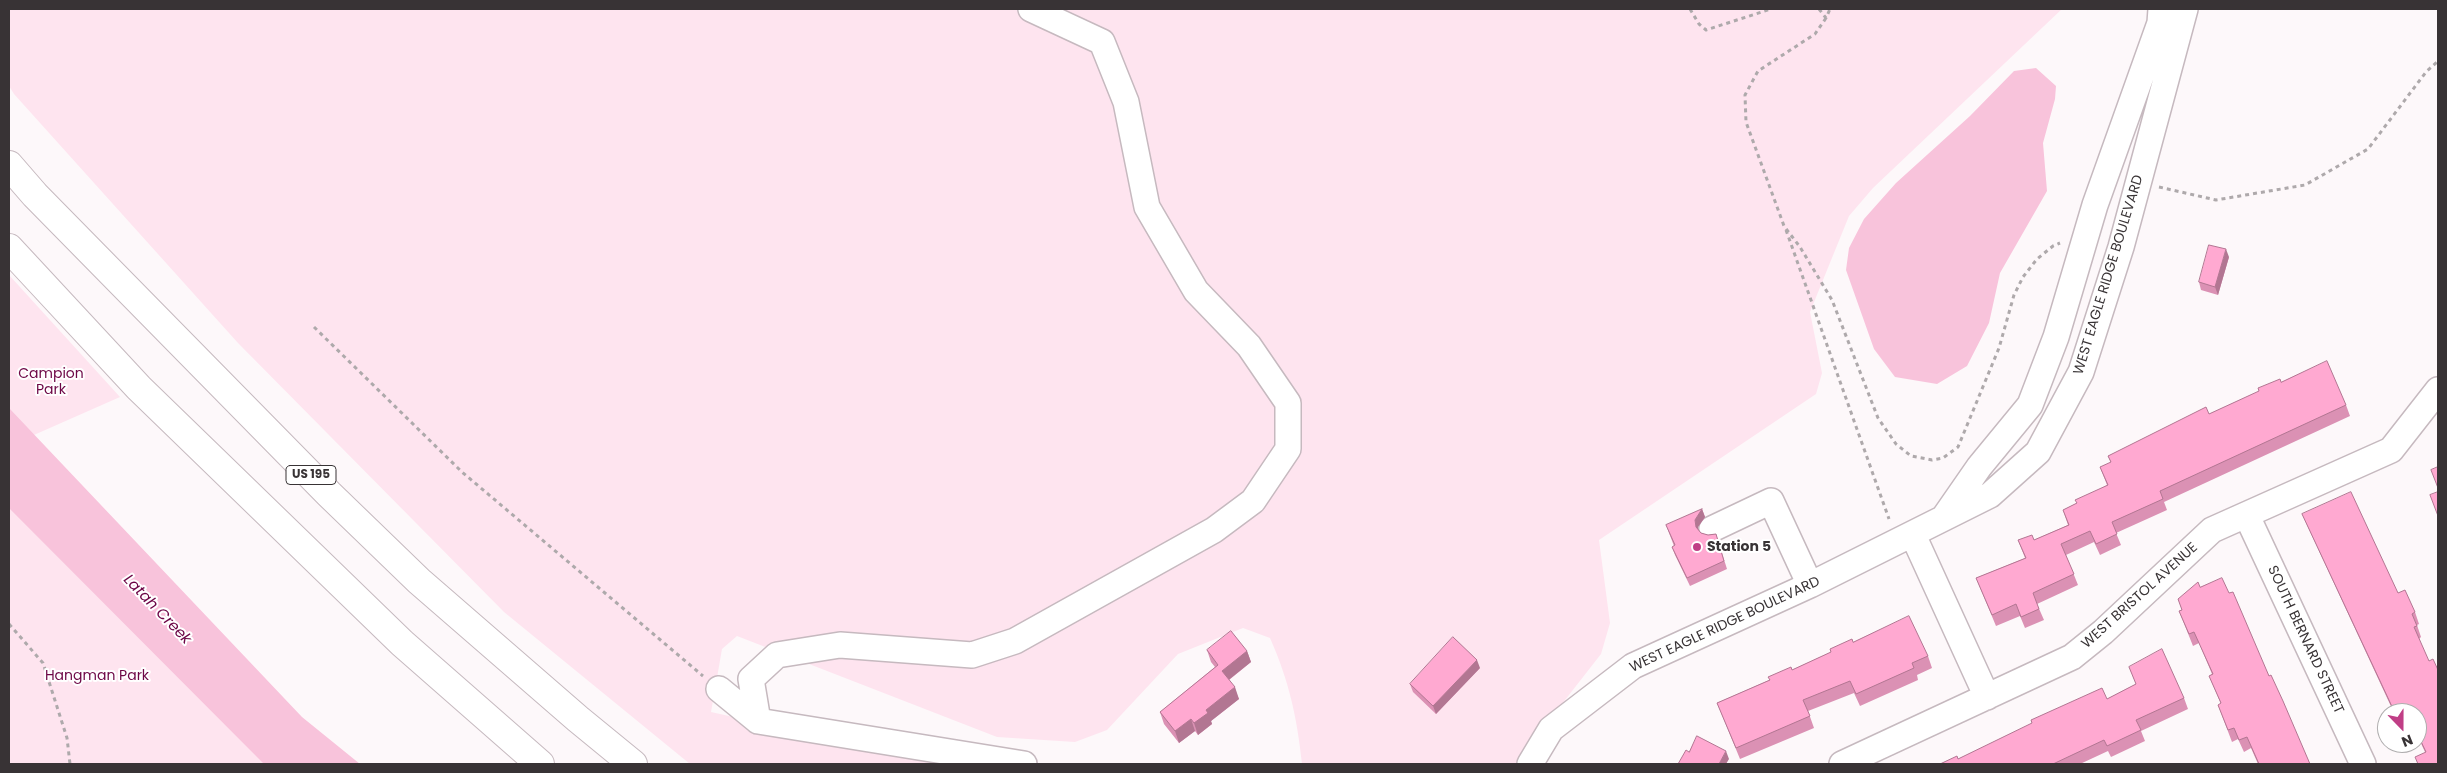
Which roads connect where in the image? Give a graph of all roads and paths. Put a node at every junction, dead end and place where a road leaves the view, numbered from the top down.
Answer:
1 (1031, 9) edge
2 (1690, 9) edge
3 (1771, 9) edge
4 (1819, 9) edge
5 (1830, 9) edge
6 (2161, 9) edge
7 (2185, 9) edge
8 (1826, 18) junction
9 (2438, 61) edge
10 (9, 165) edge
11 (2138, 182) junction
12 (1784, 226) junction
13 (2062, 242) dead end
14 (9, 248) edge
15 (314, 327) dead end
16 (2431, 400) edge
17 (2247, 516) junction
18 (1944, 517) junction
19 (1889, 519) dead end
20 (1712, 529) dead end
21 (1913, 535) junction
22 (1810, 585) junction
23 (9, 624) edge
24 (719, 689) joint
25 (1987, 697) junction
26 (758, 721) junction
27 (70, 764) edge
28 (540, 764) edge
29 (633, 764) edge
30 (1024, 764) edge
31 (1530, 764) edge
32 (1842, 764) edge
33 (2363, 764) edge

1 - 26 street
2 - 3 path
4 - 8 path
5 - 8 path
6 - 18 street, WEST EAGLE RIDGE BOULEVARD
7 - 11 street, WEST EAGLE RIDGE BOULEVARD
8 - 12 path
9 - 11 path
10 - 29 highway, US 195
11 - 18 street, WEST EAGLE RIDGE BOULEVARD
12 - 13 path
12 - 19 path
14 - 28 highway
15 - 24 path
16 - 17 street, WEST BRISTOL AVENUE
17 - 25 street, WEST BRISTOL AVENUE
17 - 33 street, SOUTH BERNARD STREET
18 - 21 street, WEST EAGLE RIDGE BOULEVARD
20 - 22 street
21 - 22 street, WEST EAGLE RIDGE BOULEVARD
21 - 25 street
22 - 31 street, WEST EAGLE RIDGE BOULEVARD
23 - 27 path
24 - 26 street
25 - 32 street, WEST BRISTOL AVENUE
26 - 30 street

